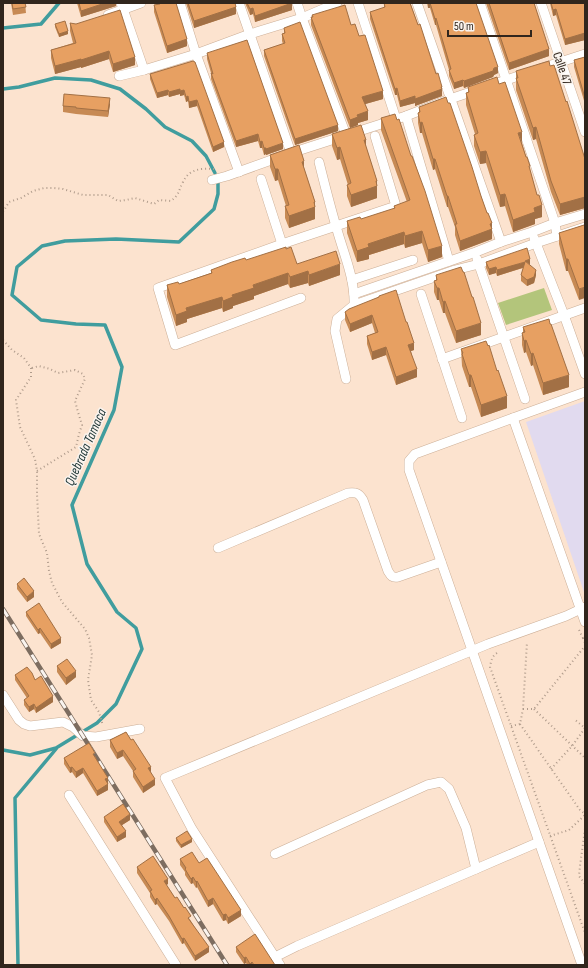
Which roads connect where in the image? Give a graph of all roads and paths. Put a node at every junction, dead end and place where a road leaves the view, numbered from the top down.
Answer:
1 (141, 3) edge
2 (180, 3) edge
3 (239, 3) edge
4 (297, 3) edge
5 (337, 3) edge
6 (358, 3) edge
7 (417, 3) edge
8 (480, 3) edge
9 (541, 3) edge
10 (123, 6) edge
11 (102, 17) edge
12 (302, 18) junction
13 (250, 34) junction
14 (196, 54) junction
15 (585, 54) edge
16 (560, 62) junction
17 (144, 70) junction
18 (119, 76) dead end
19 (506, 79) junction
20 (450, 99) junction
21 (406, 116) junction
22 (396, 119) junction
23 (585, 132) edge
24 (346, 134) junction
25 (375, 136) dead end
26 (291, 153) junction
27 (319, 162) dead end
28 (218, 169) dead end
29 (239, 172) junction
30 (261, 179) dead end
31 (212, 180) dead end
32 (3, 212) edge
33 (585, 214) edge
34 (555, 224) junction
35 (336, 226) junction
36 (585, 227) edge
37 (532, 232) junction
38 (557, 236) junction
39 (501, 242) junction
40 (536, 243) junction
41 (282, 244) junction
42 (476, 252) junction
43 (413, 260) dead end
44 (449, 261) junction
45 (479, 264) junction
46 (352, 280) junction
47 (354, 294) junction
48 (421, 294) dead end
49 (300, 298) dead end
50 (354, 305) junction
51 (585, 308) edge
52 (564, 315) junction
53 (504, 337) junction
54 (3, 340) edge
55 (442, 359) junction
56 (31, 368) junction
57 (585, 374) edge
58 (346, 379) dead end
59 (585, 392) edge
60 (525, 399) dead end
61 (462, 418) dead end
62 (513, 418) junction
63 (37, 471) junction
64 (218, 548) dead end
65 (441, 562) junction
66 (583, 608) edge
67 (581, 624) edge
68 (584, 638) edge
69 (521, 644) dead end
70 (585, 645) edge
71 (472, 651) junction
72 (502, 651) dead end
73 (3, 694) edge
74 (523, 709) junction
75 (534, 709) junction
76 (574, 719) dead end
77 (520, 724) junction
78 (511, 726) junction
79 (585, 728) edge
80 (140, 729) dead end
81 (105, 736) junction
82 (572, 746) junction
83 (585, 758) edge
84 (551, 769) junction
85 (69, 795) dead end
86 (585, 814) edge
87 (585, 829) edge
88 (550, 836) junction
89 (539, 842) junction
90 (275, 854) dead end
91 (476, 869) junction
92 (585, 884) edge
93 (585, 933) edge
94 (278, 961) edge
95 (176, 965) edge
96 (582, 965) edge

1 - 10 street
2 - 14 street
3 - 13 street
4 - 12 street
5 - 12 street
6 - 22 street
7 - 20 street
8 - 19 street
9 - 16 street, Calle 47
10 - 11 street
10 - 17 street
12 - 13 street
12 - 24 street
13 - 14 street
13 - 26 street
14 - 17 street
14 - 29 street
15 - 16 street
16 - 19 street
16 - 23 street, Calle 47
17 - 18 street
19 - 20 street
19 - 34 street
20 - 21 street
20 - 39 street
21 - 22 street
21 - 44 street
22 - 24 street
24 - 26 street
25 - 35 street
26 - 29 street
27 - 35 street
28 - 32 path
29 - 31 street
30 - 41 street
33 - 34 street
34 - 37 street
34 - 38 street
35 - 41 street
35 - 46 street
36 - 38 street
37 - 39 street
37 - 40 street
38 - 40 street
39 - 42 street
40 - 45 street
40 - 52 street
41 - 49 street
42 - 44 street
42 - 45 street
43 - 46 street
44 - 47 street
45 - 50 street
45 - 53 street
46 - 47 street
47 - 50 street
48 - 55 street
50 - 58 street
51 - 52 street
52 - 53 street
52 - 57 street
53 - 55 street
53 - 60 street
54 - 56 path
55 - 61 street
56 - 63 path
56 - 63 path
59 - 62 street
62 - 65 street
62 - 66 street
63 - 81 path
64 - 65 street
65 - 71 street
66 - 67 street
66 - 71 street
67 - 68 path
68 - 70 path
69 - 74 path
70 - 75 path
71 - 89 street
71 - 94 street
72 - 78 path
73 - 81 street
74 - 75 path
74 - 77 path
75 - 82 path
76 - 79 path
77 - 78 path
77 - 84 path
78 - 88 path
79 - 82 path
80 - 81 street
82 - 83 path
82 - 84 path
84 - 86 path
85 - 95 street
86 - 88 path
87 - 92 path
88 - 93 path
89 - 91 street
89 - 96 street
90 - 91 street
91 - 94 street

